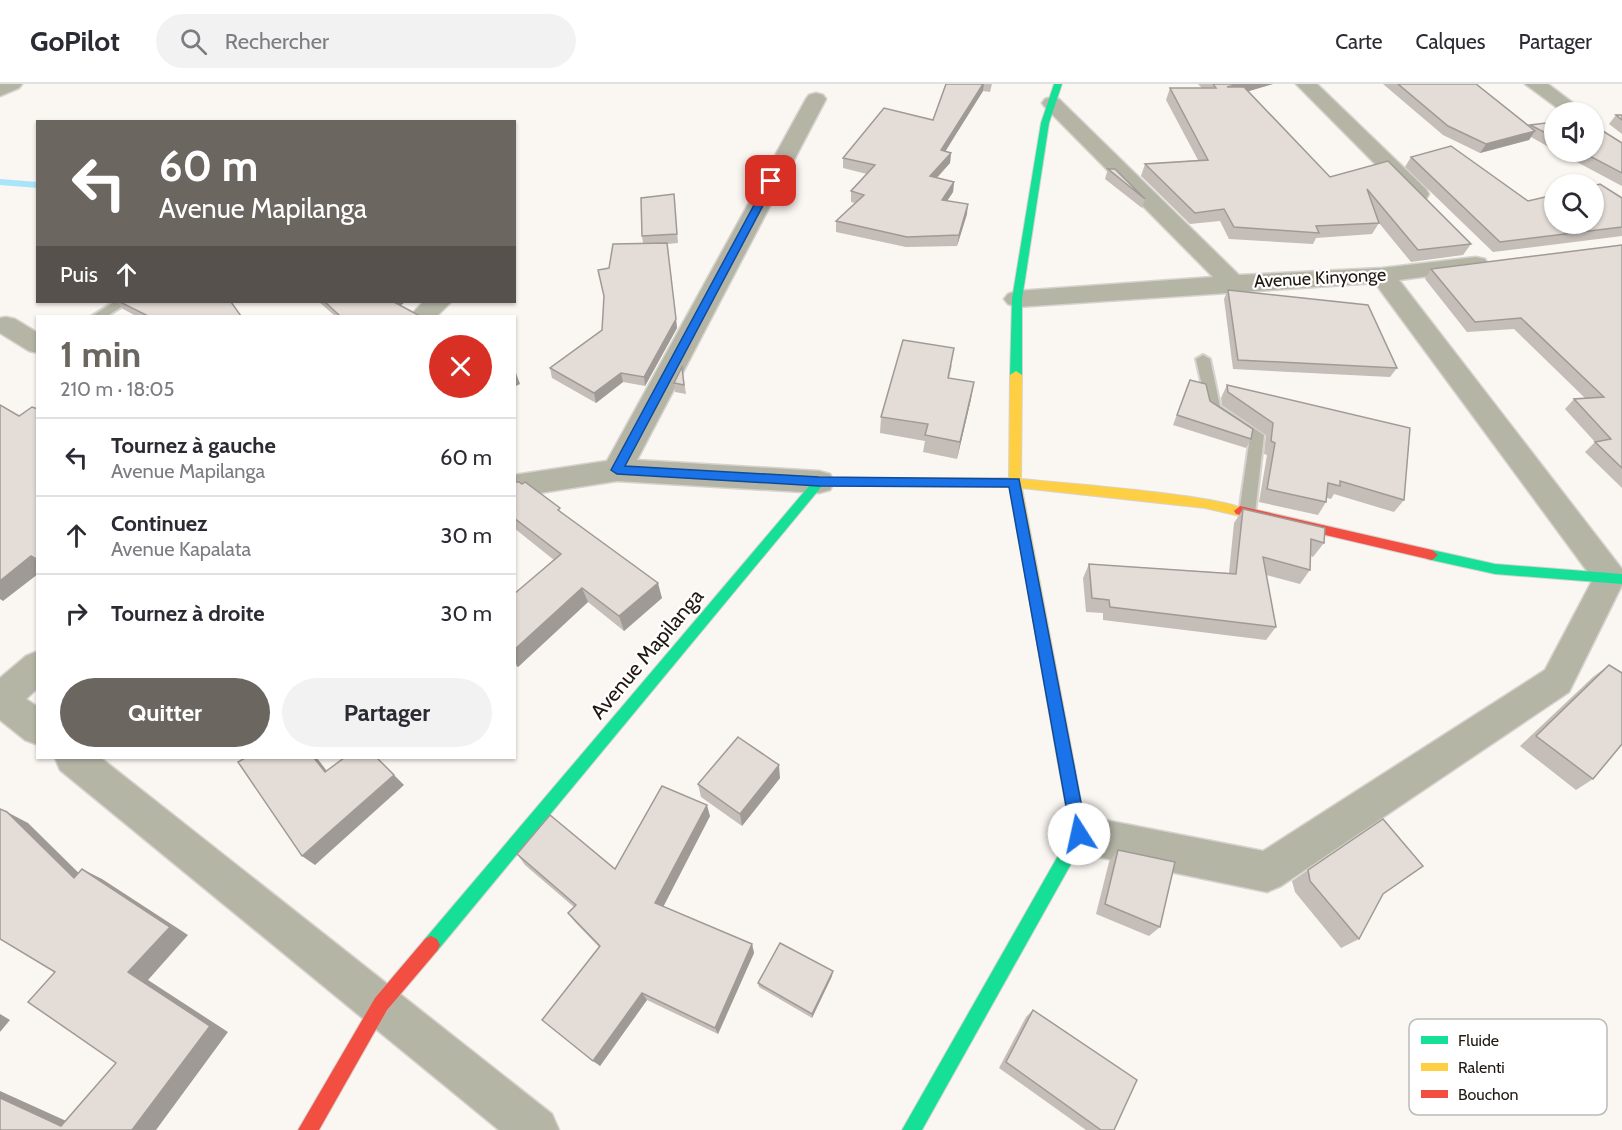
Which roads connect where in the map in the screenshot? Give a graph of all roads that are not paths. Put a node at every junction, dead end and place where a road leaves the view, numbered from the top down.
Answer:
1 (12, 84) edge
2 (1306, 84) edge
3 (1535, 84) edge
4 (0, 90) edge
5 (1055, 94) edge
6 (816, 99) dead end
7 (1561, 102) edge
8 (1430, 206) edge
9 (1486, 257) dead end
10 (1382, 275) junction
11 (1233, 283) junction
12 (1017, 299) junction
13 (121, 303) edge
14 (437, 303) edge
15 (100, 315) edge
16 (423, 315) edge
17 (6, 325) dead end
18 (36, 344) edge
19 (1203, 359) dead end
20 (617, 470) junction
21 (819, 482) junction
22 (1015, 483) junction
23 (516, 486) edge
24 (1247, 513) junction
25 (1616, 578) edge
26 (36, 668) edge
27 (0, 700) edge
28 (36, 727) edge
29 (74, 759) edge
30 (1079, 834) junction
31 (381, 1004) junction
32 (308, 1130) edge
33 (536, 1130) edge
34 (912, 1130) edge

1 - 4 street
2 - 8 street
3 - 7 street
5 - 11 street
5 - 12 street
6 - 20 street
9 - 10 street, Avenue Kinyonge
10 - 11 street, Avenue Kinyonge
10 - 25 street
11 - 12 street, Avenue Kinyonge
12 - 22 street
13 - 15 lane
14 - 16 street
17 - 18 street
19 - 24 lane
20 - 21 street
20 - 23 street
21 - 22 street
21 - 31 street, Avenue Mapilanga
22 - 24 street
22 - 30 street
24 - 25 street
25 - 30 street
26 - 27 street
27 - 28 street
29 - 31 street
30 - 34 street
31 - 32 street, Avenue Mapilanga
31 - 33 street

